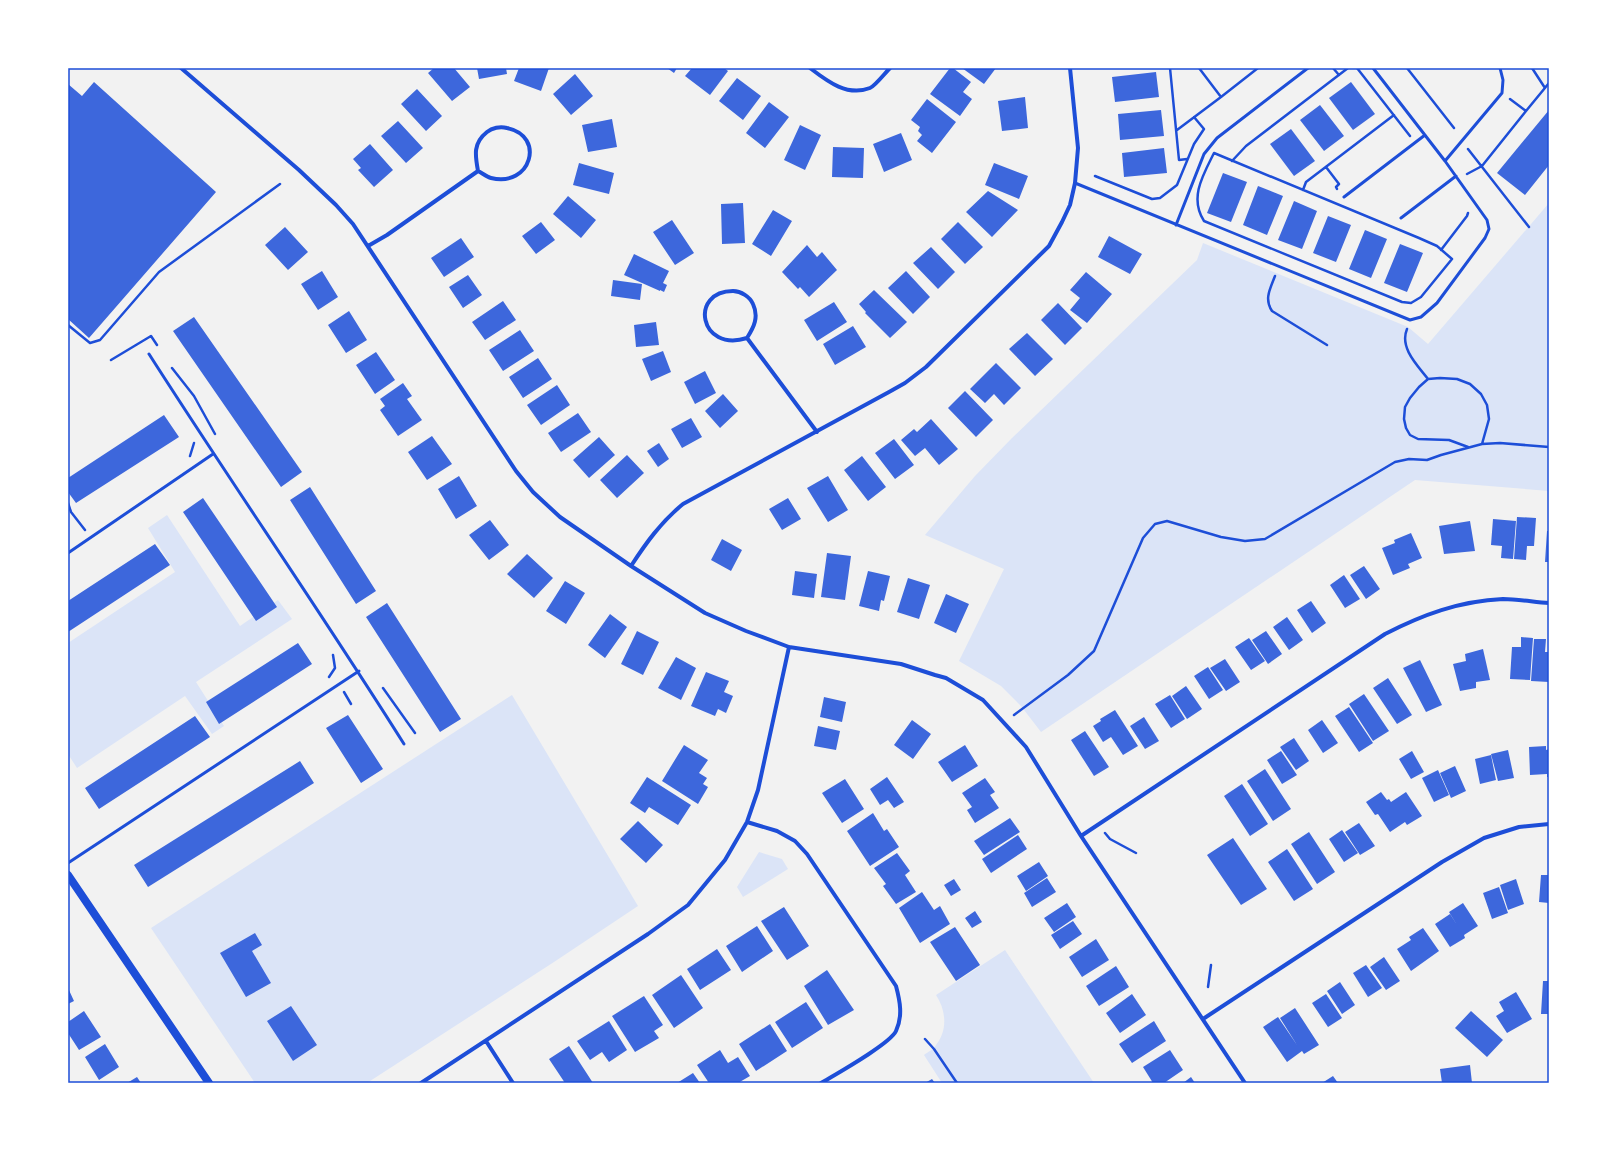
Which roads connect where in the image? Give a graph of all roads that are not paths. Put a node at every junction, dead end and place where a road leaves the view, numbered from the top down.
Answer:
1 (181, 68) edge
2 (810, 68) edge
3 (890, 68) edge
4 (1070, 68) edge
5 (1308, 68) edge
6 (1373, 68) edge
7 (1500, 68) edge
8 (1425, 135) junction
9 (1445, 161) junction
10 (478, 171) junction
11 (1456, 176) junction
12 (1075, 183) junction
13 (1344, 198) dead end
14 (1402, 218) dead end
15 (1176, 225) junction
16 (368, 246) junction
17 (747, 338) junction
18 (149, 354) dead end
19 (817, 432) junction
20 (213, 454) junction
21 (68, 553) edge
22 (630, 566) junction
23 (1549, 603) edge
24 (789, 647) junction
25 (359, 672) junction
26 (404, 744) dead end
27 (747, 822) junction
28 (1549, 824) edge
29 (1081, 836) junction
30 (68, 863) edge
31 (68, 875) edge
32 (1204, 1019) junction
33 (486, 1041) junction
34 (208, 1083) edge
35 (421, 1083) edge
36 (513, 1083) edge
37 (821, 1083) edge
38 (1245, 1083) edge

1 - 16 street
2 - 3 street
4 - 12 street
5 - 15 lane
6 - 8 lane
7 - 9 lane
8 - 9 lane
8 - 13 lane
9 - 11 lane
10 - 10 street
10 - 16 street
11 - 14 lane
11 - 15 lane
12 - 15 lane
12 - 19 street
16 - 22 street
17 - 17 street
17 - 19 street
18 - 20 lane
19 - 22 street
20 - 21 lane
20 - 25 lane
22 - 24 street
23 - 29 street
24 - 27 street
24 - 29 street
25 - 26 lane
25 - 30 lane
27 - 33 street
27 - 37 street
28 - 32 street
29 - 32 street
31 - 34 main road
32 - 38 street
33 - 35 street
33 - 36 street

